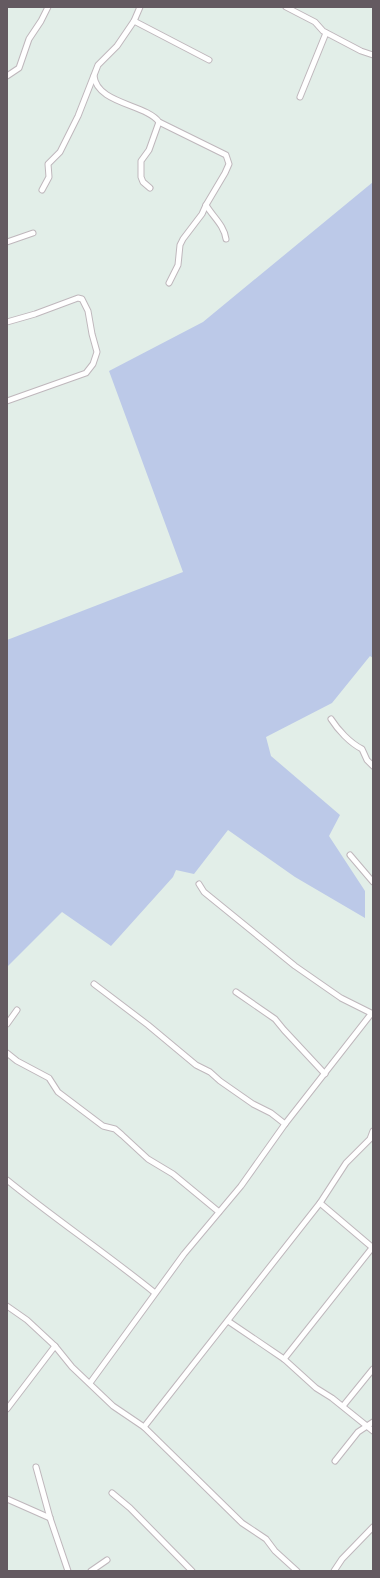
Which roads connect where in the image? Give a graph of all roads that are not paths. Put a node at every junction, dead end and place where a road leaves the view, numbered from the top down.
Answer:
1 (48, 7) edge
2 (140, 7) edge
3 (286, 7) edge
4 (134, 22) junction
5 (326, 33) junction
6 (373, 55) edge
7 (209, 60) dead end
8 (7, 76) edge
9 (94, 76) junction
10 (300, 97) dead end
11 (159, 122) junction
12 (150, 188) dead end
13 (42, 190) dead end
14 (206, 205) junction
15 (33, 233) dead end
16 (226, 239) dead end
17 (7, 242) edge
18 (169, 283) dead end
19 (7, 322) edge
20 (7, 401) edge
21 (331, 719) dead end
22 (373, 766) edge
23 (350, 855) dead end
24 (373, 882) edge
25 (198, 884) dead end
26 (94, 984) dead end
27 (236, 992) dead end
28 (17, 1010) dead end
29 (372, 1014) edge
30 (7, 1024) edge
31 (7, 1053) edge
32 (325, 1074) junction
33 (285, 1124) junction
34 (373, 1130) edge
35 (372, 1140) edge
36 (7, 1180) edge
37 (320, 1203) junction
38 (219, 1212) junction
39 (373, 1248) edge
40 (155, 1293) junction
41 (7, 1306) edge
42 (228, 1320) junction
43 (55, 1346) junction
44 (284, 1359) junction
45 (373, 1369) edge
46 (90, 1383) junction
47 (343, 1406) junction
48 (7, 1409) edge
49 (373, 1422) edge
50 (144, 1427) junction
51 (368, 1427) junction
52 (373, 1431) edge
53 (335, 1461) dead end
54 (36, 1466) dead end
55 (112, 1493) dead end
56 (7, 1499) edge
57 (50, 1518) junction
58 (373, 1527) edge
59 (107, 1560) dead end
60 (68, 1571) edge
61 (91, 1571) edge
62 (192, 1571) edge
63 (297, 1571) edge
64 (334, 1571) edge

1 - 8 street
2 - 4 street
3 - 5 street
4 - 7 street
4 - 9 street
5 - 6 street
5 - 10 street
9 - 11 street
9 - 13 street
11 - 12 street
11 - 14 street
14 - 16 street
14 - 18 street
15 - 17 street
19 - 20 street
21 - 22 street
23 - 24 street
25 - 29 street
26 - 33 street
27 - 32 street
28 - 30 street
29 - 32 street
31 - 38 street
32 - 33 street
33 - 38 street
34 - 35 street
35 - 37 street
36 - 40 street
37 - 39 street
37 - 42 street
38 - 40 street
39 - 44 street
40 - 46 street
41 - 43 street
42 - 44 street
42 - 50 street
43 - 46 street
43 - 48 street
44 - 47 street
45 - 47 street
46 - 50 street
47 - 51 street
49 - 51 street
50 - 63 street
51 - 52 street
51 - 53 street
54 - 57 street
55 - 62 street
56 - 57 street
57 - 60 street
58 - 64 street
59 - 61 street

